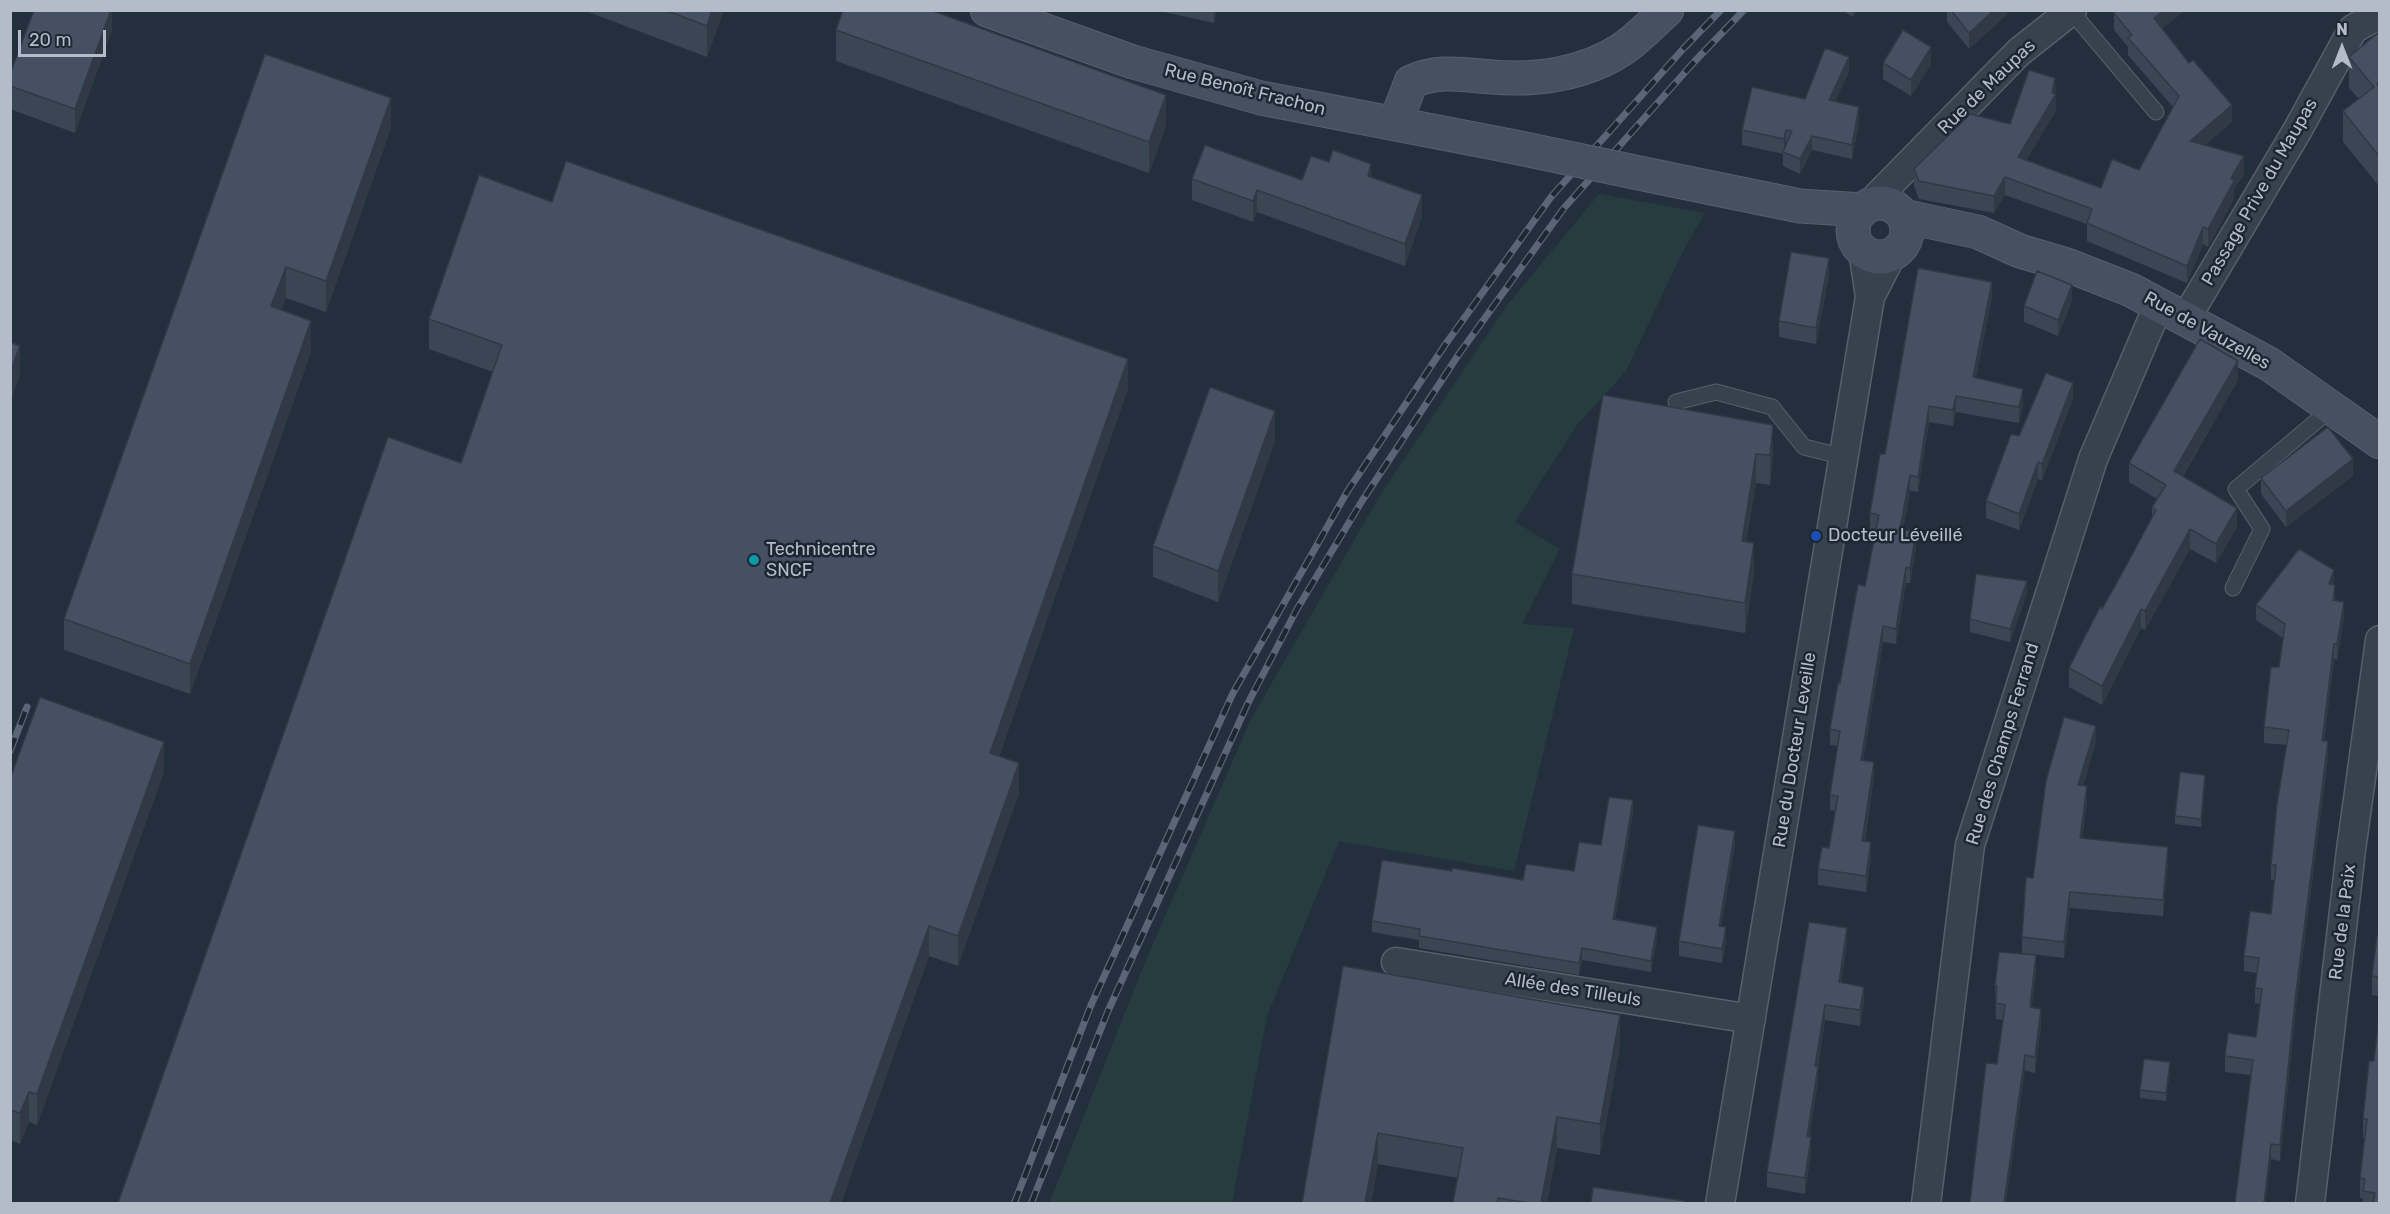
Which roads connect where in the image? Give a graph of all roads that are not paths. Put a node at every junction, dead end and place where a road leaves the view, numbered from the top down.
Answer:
1 (987, 10) edge
2 (1667, 10) edge
3 (2071, 11) edge
4 (2379, 14) edge
5 (2156, 112) dead end
6 (1395, 124) junction
7 (1880, 228) junction
8 (2173, 311) junction
9 (1676, 402) dead end
10 (2332, 408) junction
11 (2379, 442) edge
12 (1844, 457) junction
13 (2233, 588) dead end
14 (2379, 640) edge
15 (1396, 962) dead end
16 (1751, 1019) junction
17 (1720, 1203) edge
18 (1926, 1203) edge
19 (2310, 1203) edge

1 - 6 main road, Rue Benoît Frachon
2 - 6 main road
3 - 5 lane
3 - 7 street, Rue de Maupas
4 - 8 street, Passage Prive du Maupas
6 - 7 main road, Rue Benoît Frachon, bridge
7 - 8 main road, Rue de Vauzelles
7 - 12 street, Rue du Docteur Leveille
8 - 10 main road, Rue de Vauzelles
8 - 18 street, Rue des Champs Ferrand
9 - 12 lane
10 - 11 main road, Rue de Vauzelles
10 - 13 lane
12 - 16 street, Rue du Docteur Leveille
14 - 19 street, Rue de la Paix
15 - 16 street, Allée des Tilleuls
16 - 17 street, Rue du Docteur Leveille

